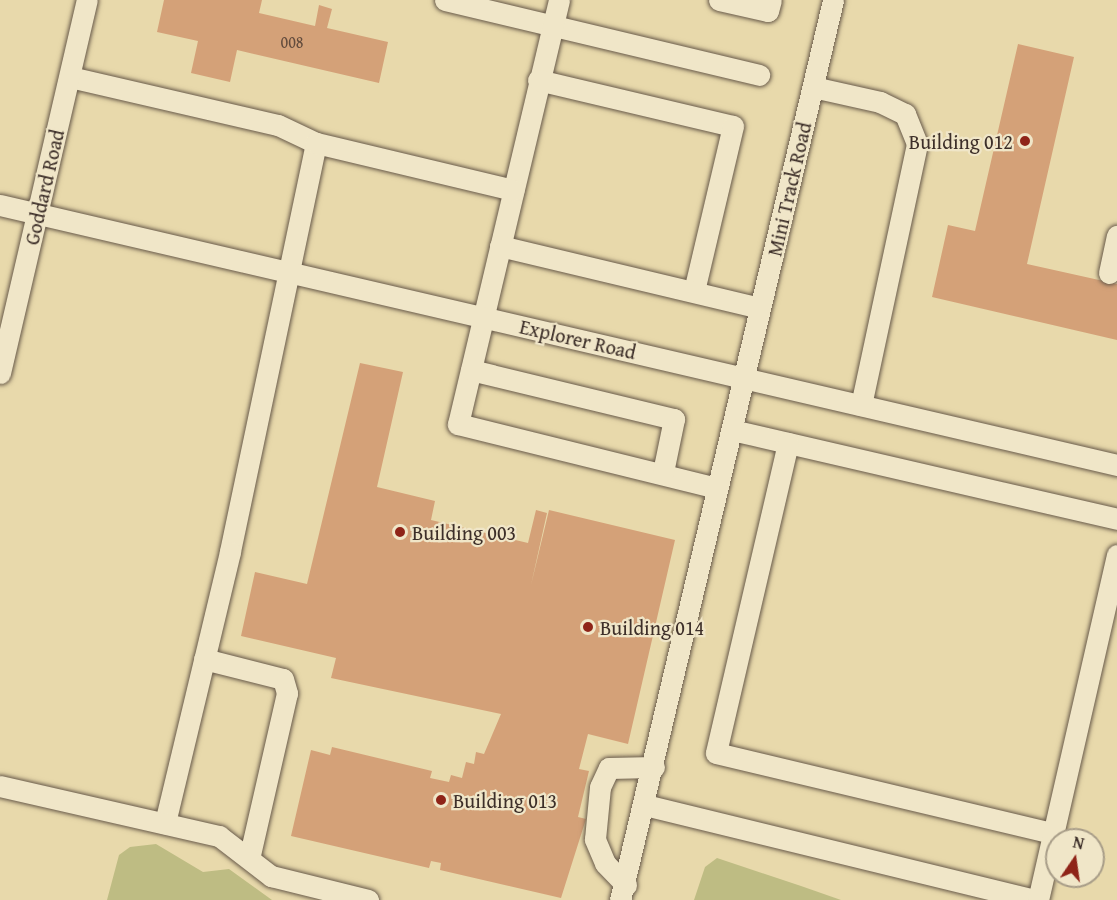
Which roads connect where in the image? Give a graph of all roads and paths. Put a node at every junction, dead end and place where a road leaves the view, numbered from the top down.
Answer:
1 (87, 0) edge
2 (445, 0) edge
3 (559, 0) edge
4 (719, 0) edge
5 (771, 0) edge
6 (833, 0) edge
7 (553, 26) junction
8 (759, 75) dead end
9 (70, 77) junction
10 (538, 80) junction
11 (813, 87) junction
12 (316, 143) junction
13 (513, 190) junction
14 (0, 205) edge
15 (39, 214) junction
16 (1117, 236) edge
17 (500, 246) junction
18 (287, 273) junction
19 (1109, 273) dead end
20 (694, 291) junction
21 (760, 308) junction
22 (483, 318) junction
23 (471, 370) junction
24 (0, 374) edge
25 (744, 378) junction
26 (861, 405) junction
27 (732, 430) junction
28 (788, 443) junction
29 (1117, 465) edge
30 (663, 472) junction
31 (717, 488) junction
32 (1117, 519) edge
33 (1117, 555) edge
34 (204, 659) junction
35 (654, 767) junction
36 (0, 786) edge
37 (645, 805) junction
38 (165, 823) junction
39 (1056, 828) edge
40 (1045, 832) edge
41 (250, 855) junction
42 (1045, 871) edge
43 (623, 892) edge
44 (368, 900) edge
45 (1037, 900) edge

1 - 9 street, Goddard Road
2 - 7 street
3 - 7 street
4 - 5 street
6 - 11 street, Mini Track Road
7 - 8 street
7 - 10 street
9 - 12 street
9 - 15 street, Goddard Road
10 - 13 street
10 - 20 street
11 - 21 street, Mini Track Road
11 - 26 street
12 - 13 street
12 - 18 street
13 - 17 street
14 - 15 street, Explorer Road
15 - 18 street, Explorer Road
15 - 24 street, Goddard Road
16 - 19 street
17 - 20 street
17 - 22 street
18 - 22 street, Explorer Road
18 - 34 street
20 - 21 street
21 - 25 street, Mini Track Road
22 - 23 street
22 - 25 street, Explorer Road
23 - 30 street
23 - 30 street
25 - 26 street, Explorer Road
25 - 27 street, Mini Track Road
26 - 29 street, Explorer Road
27 - 28 street
27 - 31 street, Mini Track Road
28 - 32 street
28 - 40 street
30 - 31 street
31 - 35 street, Mini Track Road
33 - 39 street
34 - 38 street
34 - 41 street
35 - 37 street, Mini Track Road
35 - 43 street
36 - 38 street
37 - 43 street, Mini Track Road
37 - 45 street
38 - 41 street
41 - 44 street
42 - 45 street

